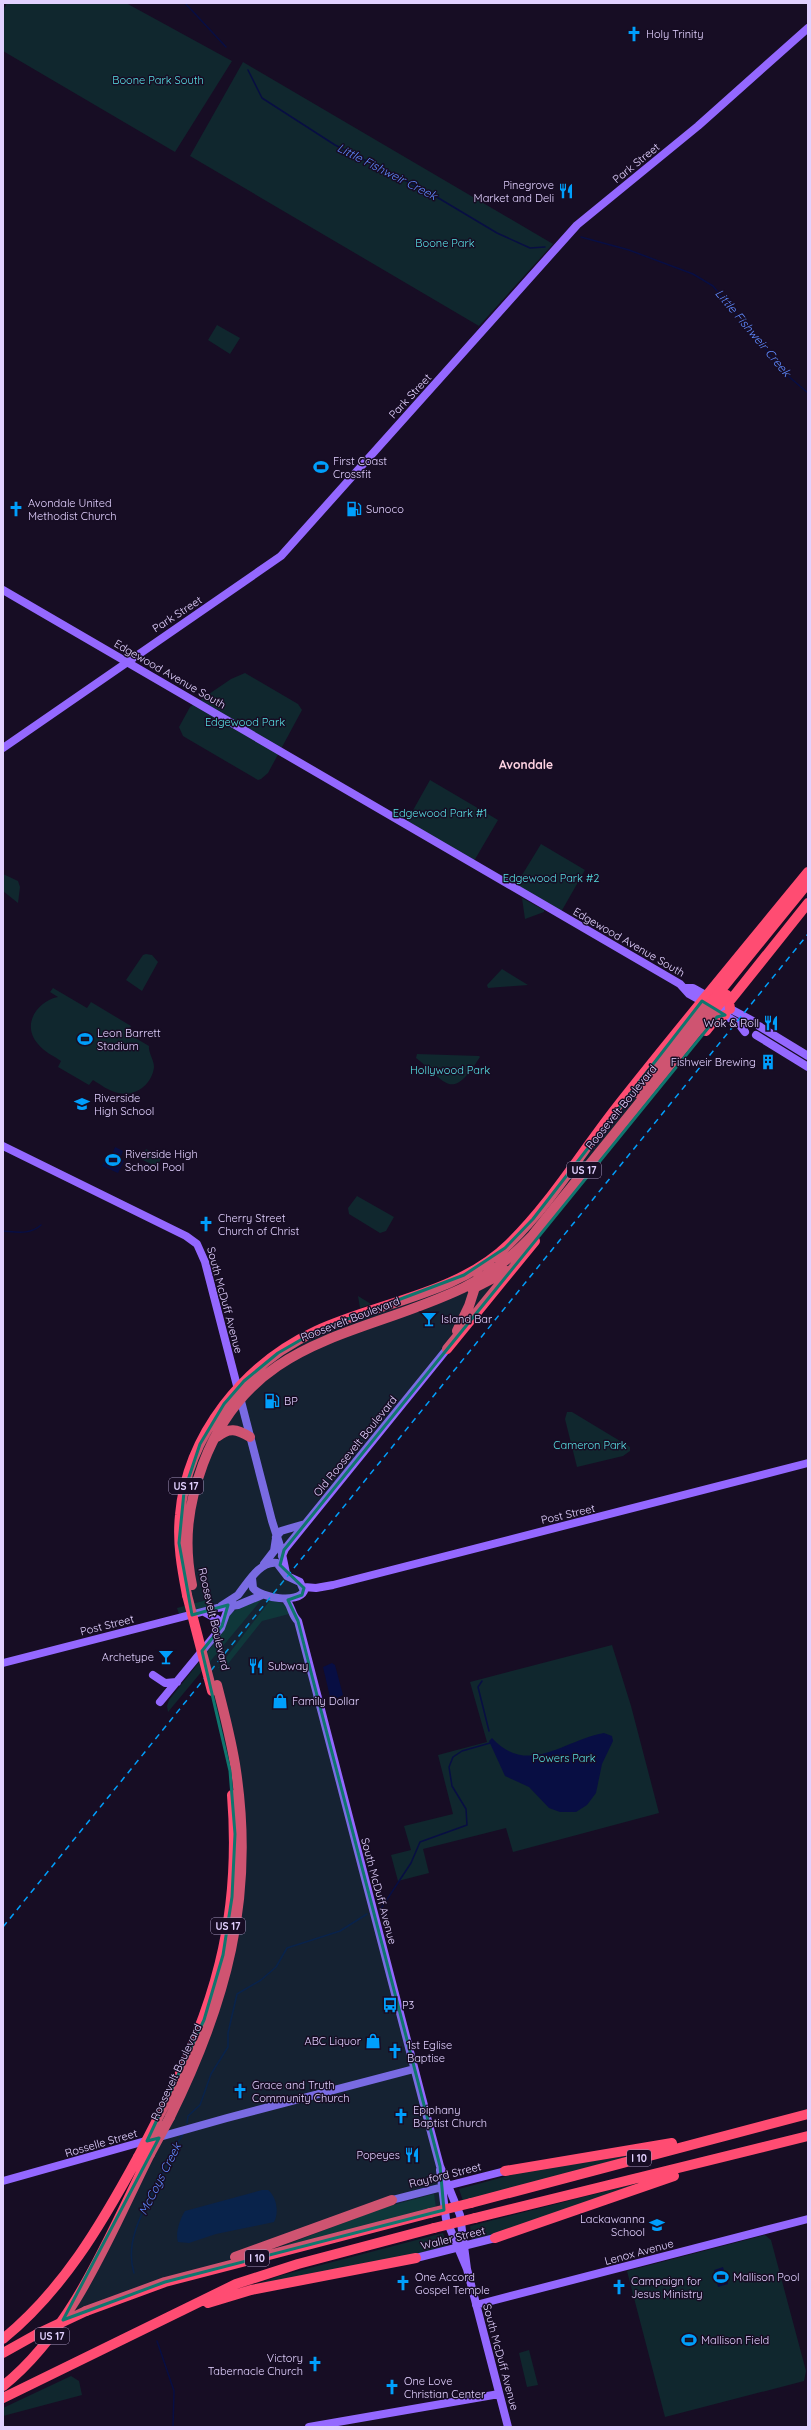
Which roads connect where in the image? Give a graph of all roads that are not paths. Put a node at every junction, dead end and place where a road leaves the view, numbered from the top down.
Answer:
1 (806, 28) edge
2 (3, 590) edge
3 (126, 662) junction
4 (3, 748) edge
5 (808, 872) edge
6 (808, 883) edge
7 (808, 894) edge
8 (808, 903) edge
9 (724, 992) junction
10 (704, 999) junction
11 (727, 1012) junction
12 (704, 1017) junction
13 (756, 1024) junction
14 (745, 1032) junction
15 (756, 1035) junction
16 (808, 1056) edge
17 (808, 1067) edge
18 (3, 1146) edge
19 (562, 1182) junction
20 (492, 1258) junction
21 (516, 1265) junction
22 (477, 1284) junction
23 (447, 1349) junction
24 (237, 1389) junction
25 (240, 1400) junction
26 (250, 1437) junction
27 (215, 1438) junction
28 (808, 1463) edge
29 (306, 1523) junction
30 (276, 1537) junction
31 (282, 1557) junction
32 (262, 1567) junction
33 (286, 1573) junction
34 (252, 1578) junction
35 (333, 1586) junction
36 (304, 1587) junction
37 (190, 1594) junction
38 (262, 1595) junction
39 (298, 1597) junction
40 (285, 1599) junction
41 (232, 1607) junction
42 (217, 1608) junction
43 (203, 1612) junction
44 (298, 1620) junction
45 (218, 1631) junction
46 (3, 1663) edge
47 (154, 1675) dead end
48 (177, 1682) junction
49 (215, 1688) junction
50 (160, 1702) dead end
51 (414, 2069) junction
52 (808, 2114) edge
53 (732, 2133) junction
54 (808, 2136) edge
55 (729, 2157) junction
56 (440, 2166) junction
57 (505, 2171) joint
58 (3, 2181) edge
59 (450, 2185) junction
60 (441, 2188) junction
61 (392, 2200) joint
62 (808, 2219) edge
63 (495, 2238) joint
64 (465, 2246) junction
65 (456, 2248) junction
66 (416, 2258) joint
67 (466, 2269) junction
68 (199, 2273) junction
69 (476, 2305) junction
70 (154, 2324) junction
71 (3, 2340) edge
72 (3, 2353) edge
73 (3, 2386) edge
74 (499, 2394) junction
75 (3, 2398) edge
76 (309, 2427) edge
77 (508, 2427) edge

1 - 3 main road, Park Street
2 - 3 main road, Edgewood Avenue South
3 - 4 main road, Park Street
3 - 10 main road, Edgewood Avenue South
5 - 10 highway
6 - 9 highway, US 17
7 - 9 highway, US 17
8 - 11 highway
9 - 12 highway, US 17, bridge
10 - 11 main road, Edgewood Avenue South
10 - 19 highway
11 - 13 main road, Edgewood Avenue South
11 - 14 main road, Edgewood Avenue South
11 - 21 highway
12 - 19 highway, US 17
12 - 22 highway, Roosevelt Boulevard / US 17
13 - 14 main road
13 - 15 main road
13 - 16 main road, Edgewood Avenue South
14 - 15 main road
15 - 17 main road
18 - 24 main road, South McDuff Avenue
19 - 20 highway, Roosevelt Boulevard / US 17
20 - 22 highway
20 - 24 highway, Roosevelt Boulevard / US 17
21 - 22 highway
21 - 23 highway
22 - 23 highway
22 - 25 highway, Roosevelt Boulevard / US 17
23 - 29 main road, Old Roosevelt Boulevard
24 - 25 main road, South McDuff Avenue
24 - 37 highway, Roosevelt Boulevard / US 17
25 - 26 main road, South McDuff Avenue
25 - 27 highway, Roosevelt Boulevard / US 17
26 - 27 highway
26 - 30 main road, South McDuff Avenue
27 - 37 highway, Roosevelt Boulevard / US 17
28 - 35 main road, Post Street
29 - 30 main road
29 - 31 main road, Old Roosevelt Boulevard
30 - 31 main road, South McDuff Avenue
30 - 32 main road
31 - 33 main road, South McDuff Avenue
32 - 33 main road
32 - 34 main road
33 - 36 main road
34 - 38 main road
34 - 42 main road, Post Street
35 - 36 main road, Post Street
35 - 39 main road, Post Street
36 - 39 main road
37 - 49 highway, Roosevelt Boulevard / US 17, bridge
38 - 40 main road, Post Street
38 - 41 main road, Post Street
39 - 40 main road, Post Street
39 - 44 main road, South McDuff Avenue
40 - 44 main road, South McDuff Avenue
41 - 42 main road, Post Street
41 - 45 main road
42 - 43 main road, Post Street
43 - 45 main road
43 - 46 main road, Post Street
44 - 51 main road, South McDuff Avenue
45 - 48 main road
47 - 48 main road
48 - 50 main road
49 - 71 highway, Roosevelt Boulevard / US 17, bridge
49 - 73 highway, Roosevelt Boulevard / US 17, bridge
51 - 56 main road, South McDuff Avenue
51 - 58 main road, Rosselle Street
52 - 53 highway, I 10
53 - 57 highway
53 - 68 highway, I 10, bridge
54 - 55 highway, I 10
55 - 63 highway
55 - 70 highway, I 10, bridge
56 - 59 main road, South McDuff Avenue
56 - 60 main road, South McDuff Avenue
57 - 59 main road, Rayford Street
59 - 60 main road, Rayford Street
59 - 64 main road, South McDuff Avenue
60 - 61 main road, Rayford Street
60 - 65 main road, South McDuff Avenue
61 - 68 highway
62 - 69 main road, Lenox Avenue
63 - 64 main road, Waller Street
64 - 65 main road, Waller Street
64 - 67 main road, South McDuff Avenue
65 - 66 main road, Waller Street
65 - 67 main road, South McDuff Avenue
66 - 70 highway
67 - 69 main road, South McDuff Avenue
68 - 72 highway, I 10, bridge
69 - 74 main road, South McDuff Avenue
70 - 75 highway, I 10
74 - 76 main road
74 - 77 main road, South McDuff Avenue

